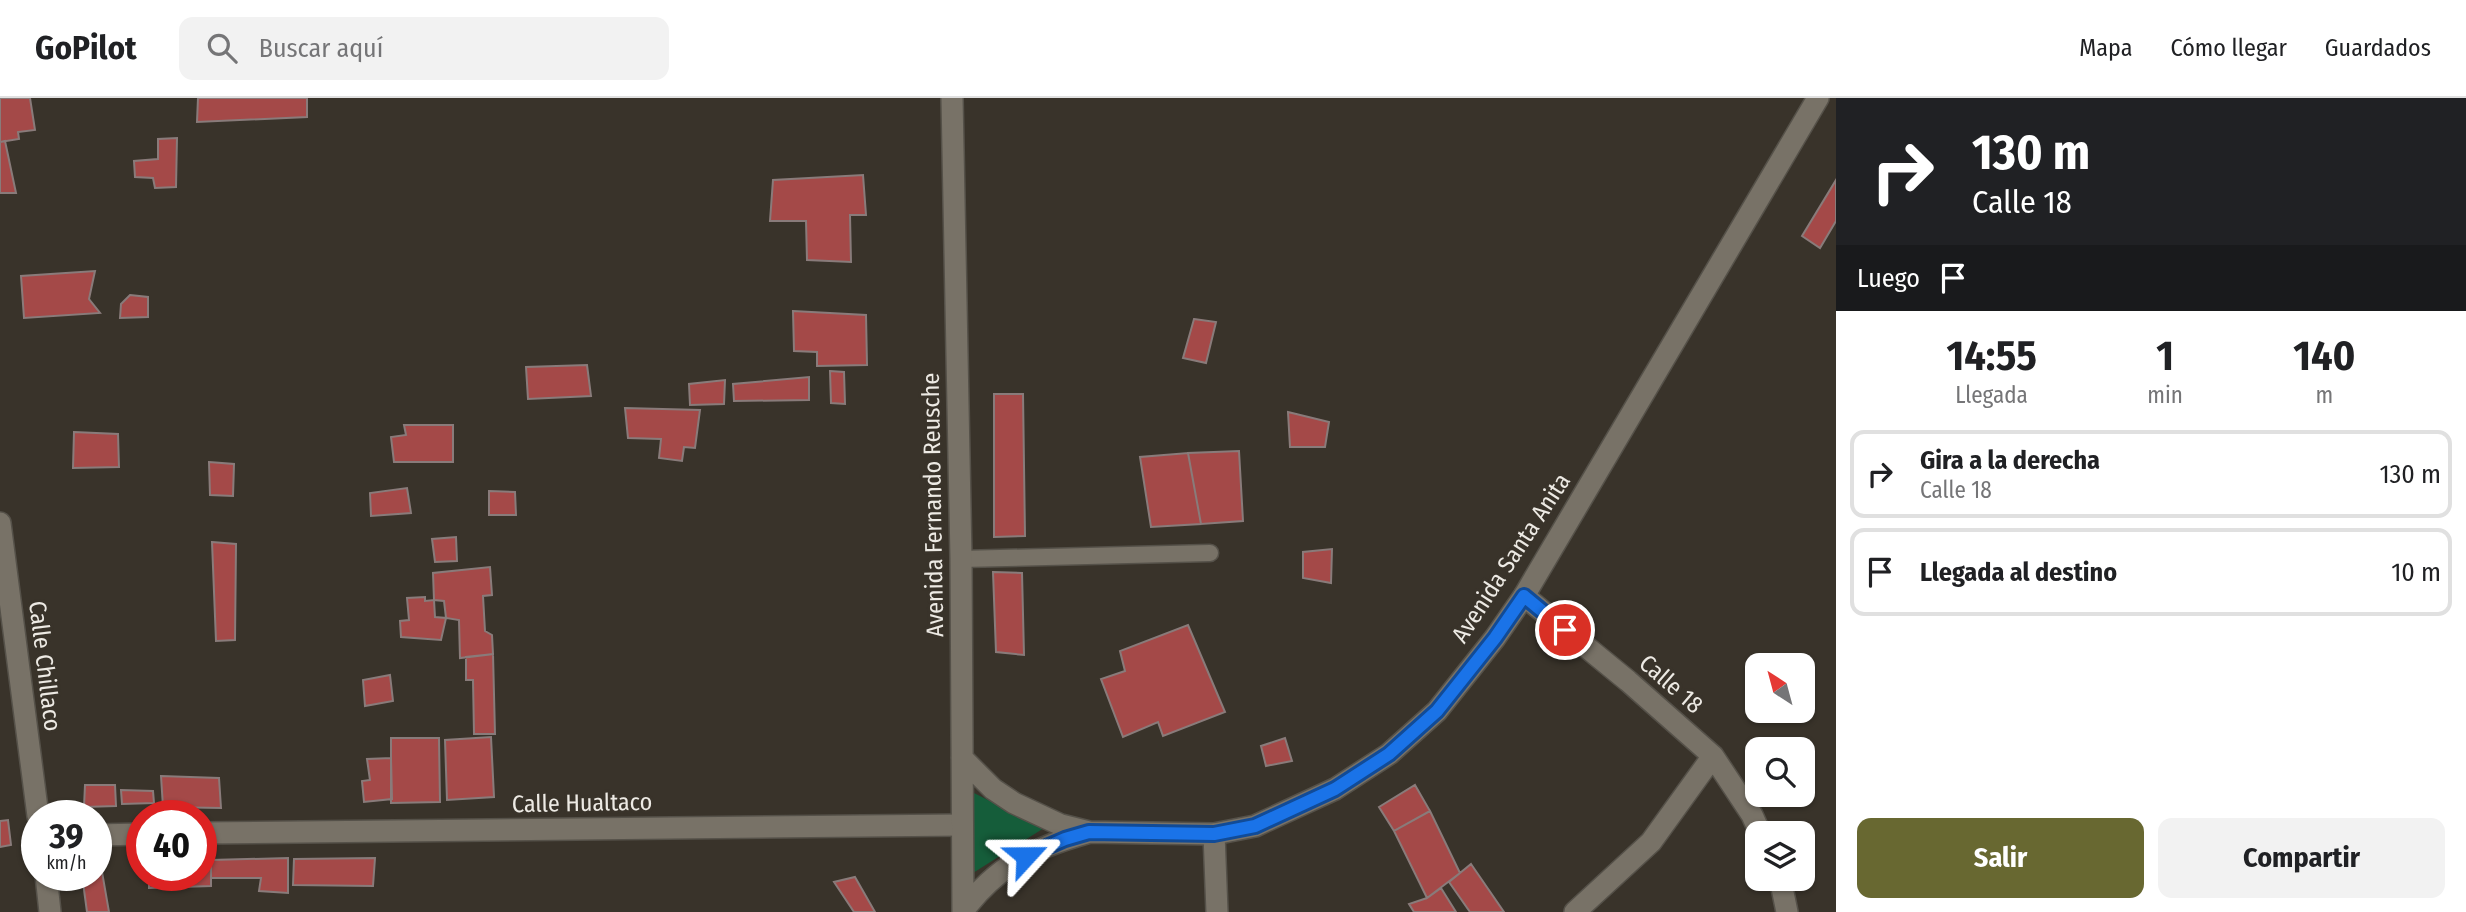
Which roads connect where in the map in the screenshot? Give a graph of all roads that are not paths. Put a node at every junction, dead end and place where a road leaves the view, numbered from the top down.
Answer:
1 (952, 98) edge
2 (1818, 98) edge
3 (0, 523) edge
4 (1210, 553) dead end
5 (961, 559) junction
6 (1524, 596) junction
7 (1713, 756) junction
8 (962, 758) junction
9 (36, 800) edge
10 (1755, 821) edge
11 (962, 825) junction
12 (1089, 832) junction
13 (217, 834) edge
14 (1214, 834) junction
15 (48, 891) edge
16 (1783, 891) edge
17 (1576, 911) edge
18 (50, 912) edge
19 (963, 912) edge
20 (1217, 912) edge
21 (1787, 912) edge

1 - 5 street, Avenida Fernando Reusche
2 - 6 street, Avenida Santa Anita
3 - 9 street, Calle Chillaco
4 - 5 lane
5 - 8 street, Avenida Fernando Reusche
6 - 7 street, Calle 18
6 - 14 street, Avenida Santa Anita
7 - 10 street, Calle 18
7 - 17 street
8 - 11 street, Avenida Fernando Reusche
8 - 12 street, Avenida Santa Anita
11 - 13 street, Calle Hualtaco
11 - 19 street, Avenida Fernando Reusche
12 - 14 street, Avenida Santa Anita
12 - 19 street, Avenida Santa Anita
14 - 20 street
15 - 18 street
16 - 21 street

